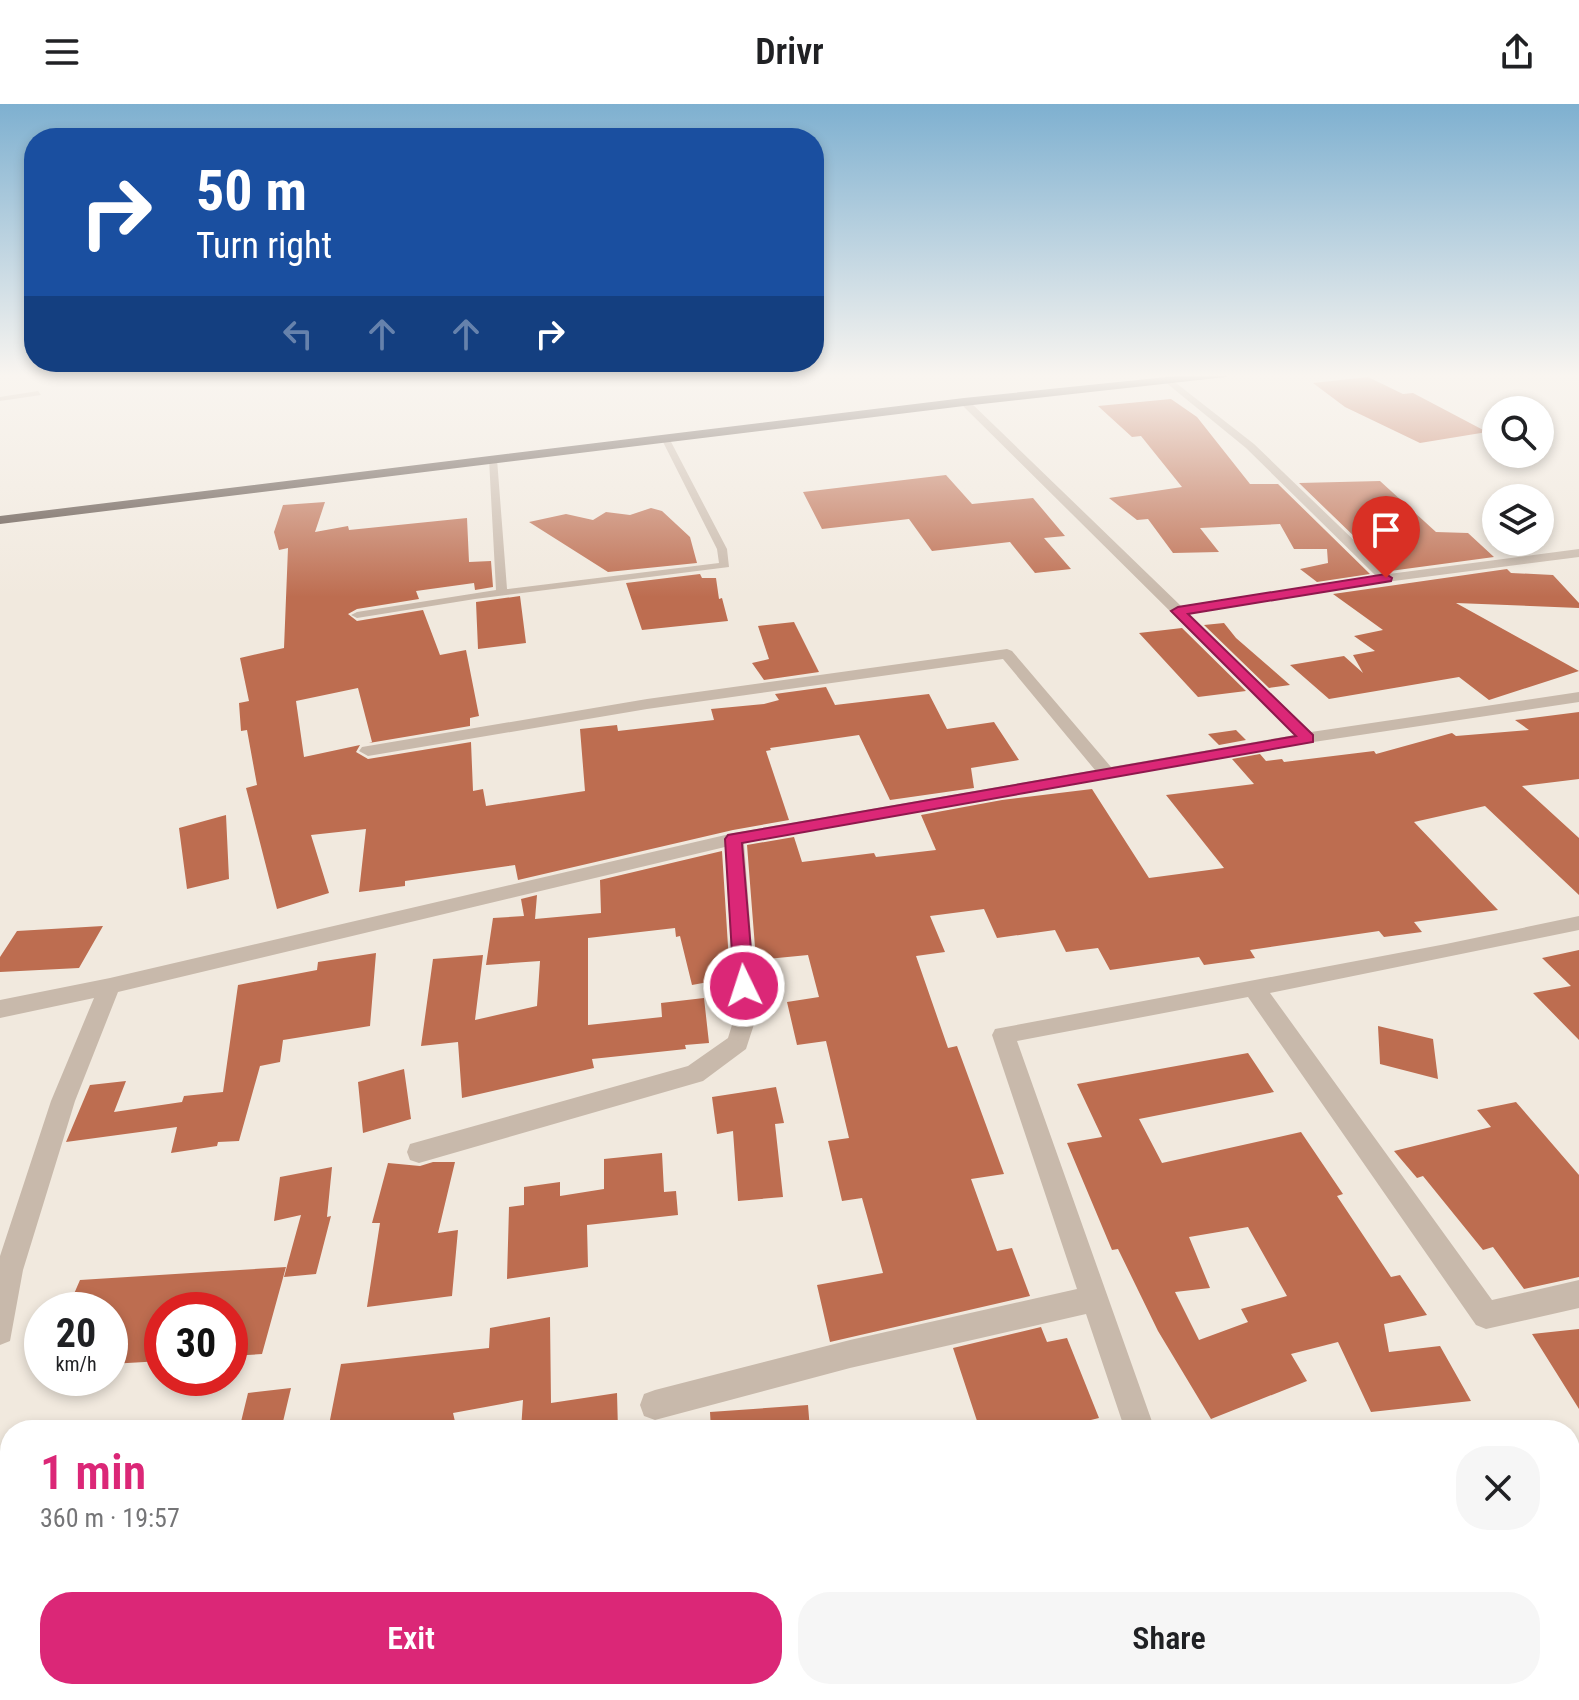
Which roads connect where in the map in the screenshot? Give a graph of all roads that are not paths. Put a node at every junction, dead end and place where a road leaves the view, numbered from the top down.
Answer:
1 (579, 448) edge
2 (670, 448) edge
3 (1012, 448) edge
4 (1253, 448) edge
5 (493, 459) junction
6 (0, 520) edge
7 (1579, 553) edge
8 (1386, 578) junction
9 (502, 593) junction
10 (1178, 611) junction
11 (357, 615) dead end
12 (1579, 697) edge
13 (1307, 738) junction
14 (368, 751) dead end
15 (1107, 773) junction
16 (734, 839) junction
17 (1579, 923) edge
18 (110, 986) junction
19 (1253, 987) junction
20 (0, 1009) edge
21 (419, 1152) dead end
22 (1579, 1294) edge
23 (1096, 1298) junction
24 (0, 1331) edge
25 (655, 1405) dead end
26 (1137, 1420) edge

1 - 5 highway
2 - 9 lane
3 - 10 street
4 - 8 street
5 - 6 highway
5 - 9 lane
7 - 8 street
8 - 10 street
9 - 11 lane
10 - 13 street
12 - 13 street
13 - 15 street
14 - 15 street
15 - 16 street
16 - 18 street
16 - 21 street
17 - 19 street
18 - 20 street
18 - 24 street
19 - 22 street
19 - 23 street
23 - 25 street
23 - 26 street

